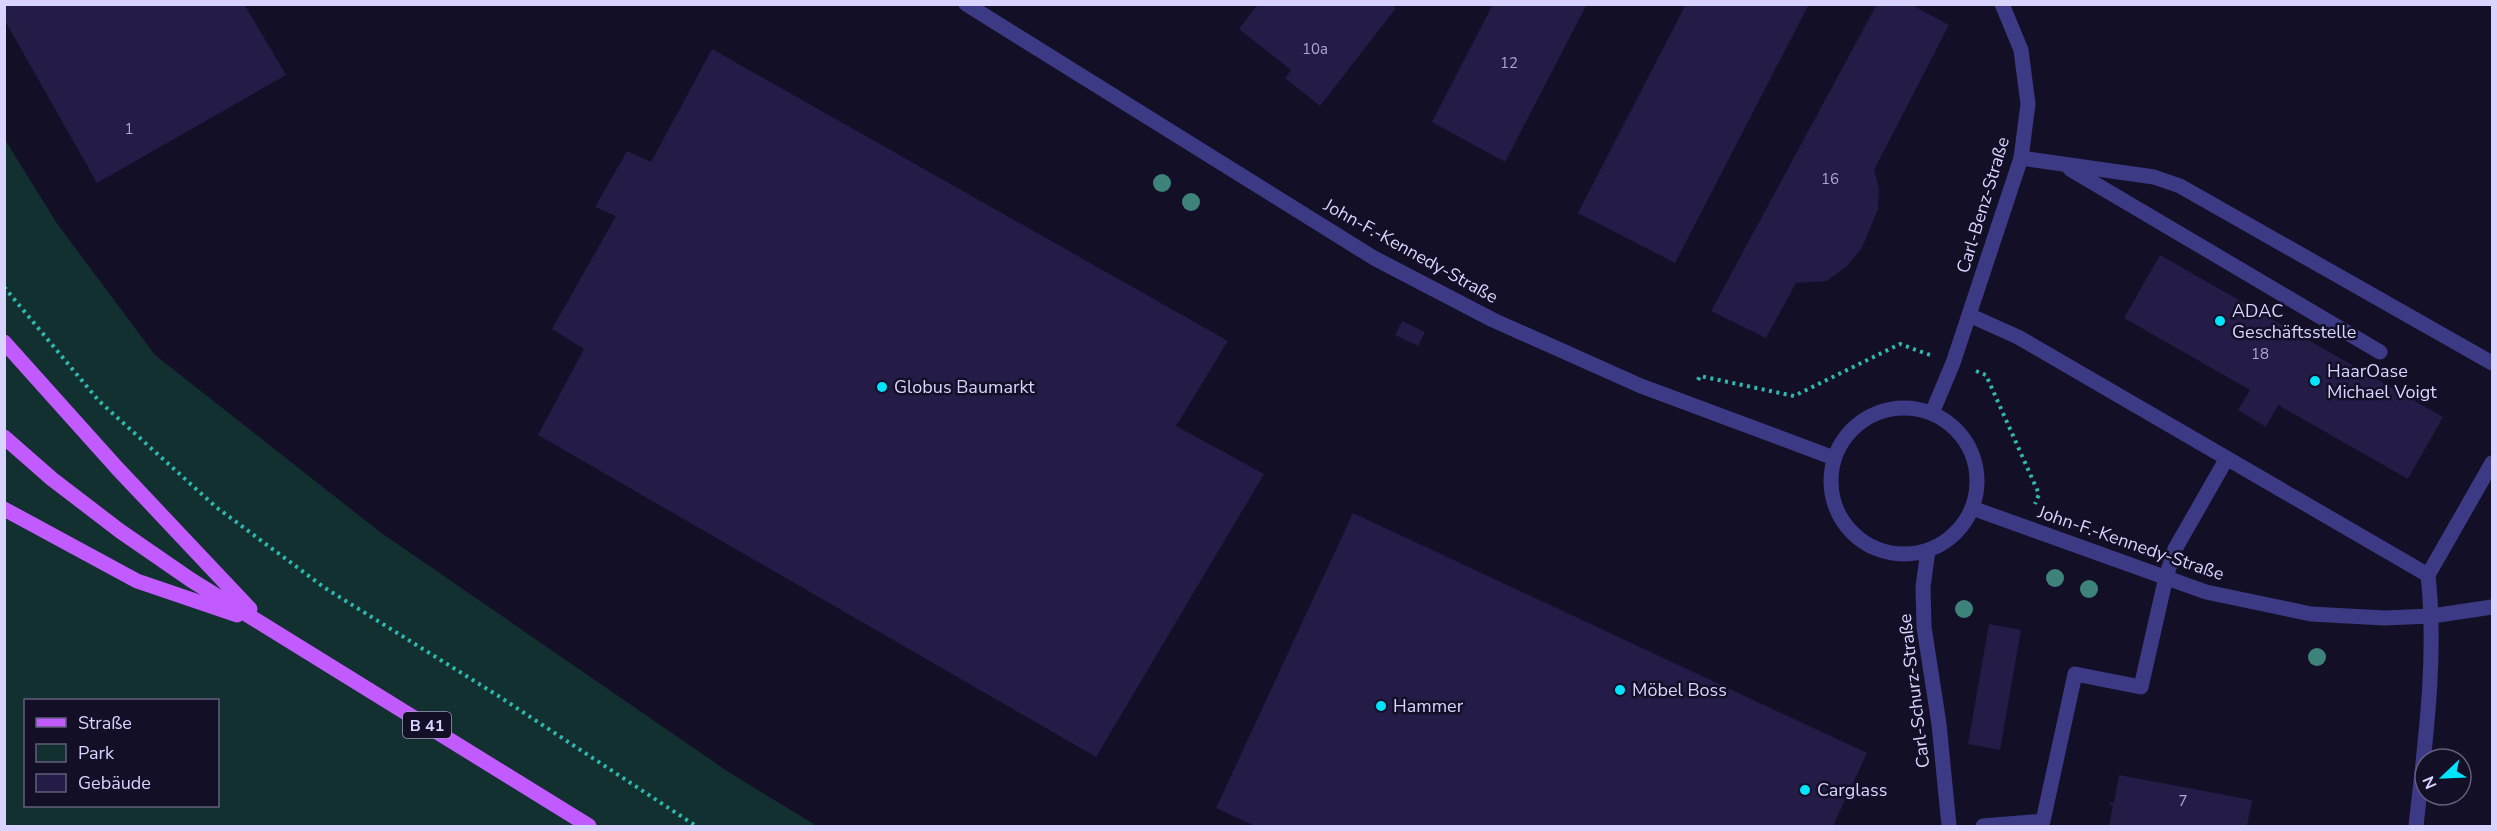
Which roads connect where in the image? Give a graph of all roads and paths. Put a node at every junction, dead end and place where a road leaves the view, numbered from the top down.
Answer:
1 (966, 4) edge
2 (2002, 4) edge
3 (2021, 158) junction
4 (2062, 164) junction
5 (4, 287) edge
6 (1969, 315) junction
7 (4, 342) edge
8 (2380, 352) dead end
9 (1953, 363) junction
10 (2493, 363) edge
11 (1686, 403) junction
12 (1932, 413) junction
13 (4, 437) edge
14 (1834, 458) junction
15 (2227, 458) junction
16 (2493, 463) edge
17 (1972, 508) junction
18 (4, 509) edge
19 (2026, 527) junction
20 (1928, 550) junction
21 (2428, 575) junction
22 (2166, 577) junction
23 (2493, 607) edge
24 (2432, 616) junction
25 (265, 624) junction
26 (589, 826) edge
27 (696, 826) edge
28 (1949, 826) edge
29 (1983, 826) edge
30 (2416, 826) edge

1 - 11 street, John-F.-Kennedy-Straße
2 - 3 street, Carl-Benz-Straße
3 - 4 street
3 - 6 street, Carl-Benz-Straße
4 - 8 street
4 - 10 street
5 - 27 path
6 - 9 street, Carl-Benz-Straße
6 - 15 street
7 - 25 main road
9 - 11 path
9 - 12 street, Carl-Benz-Straße
9 - 19 path
11 - 14 street, John-F.-Kennedy-Straße
12 - 14 street
12 - 17 street
13 - 25 main road, B 41
14 - 20 street
15 - 21 street
15 - 22 street
16 - 21 street
17 - 19 street, John-F.-Kennedy-Straße
17 - 20 street
18 - 25 main road
19 - 22 street, John-F.-Kennedy-Straße
20 - 28 street, Carl-Schurz-Straße
21 - 24 street
22 - 24 street, John-F.-Kennedy-Straße
22 - 29 street
23 - 24 street, John-F.-Kennedy-Straße
24 - 30 street
25 - 26 main road, B 41

